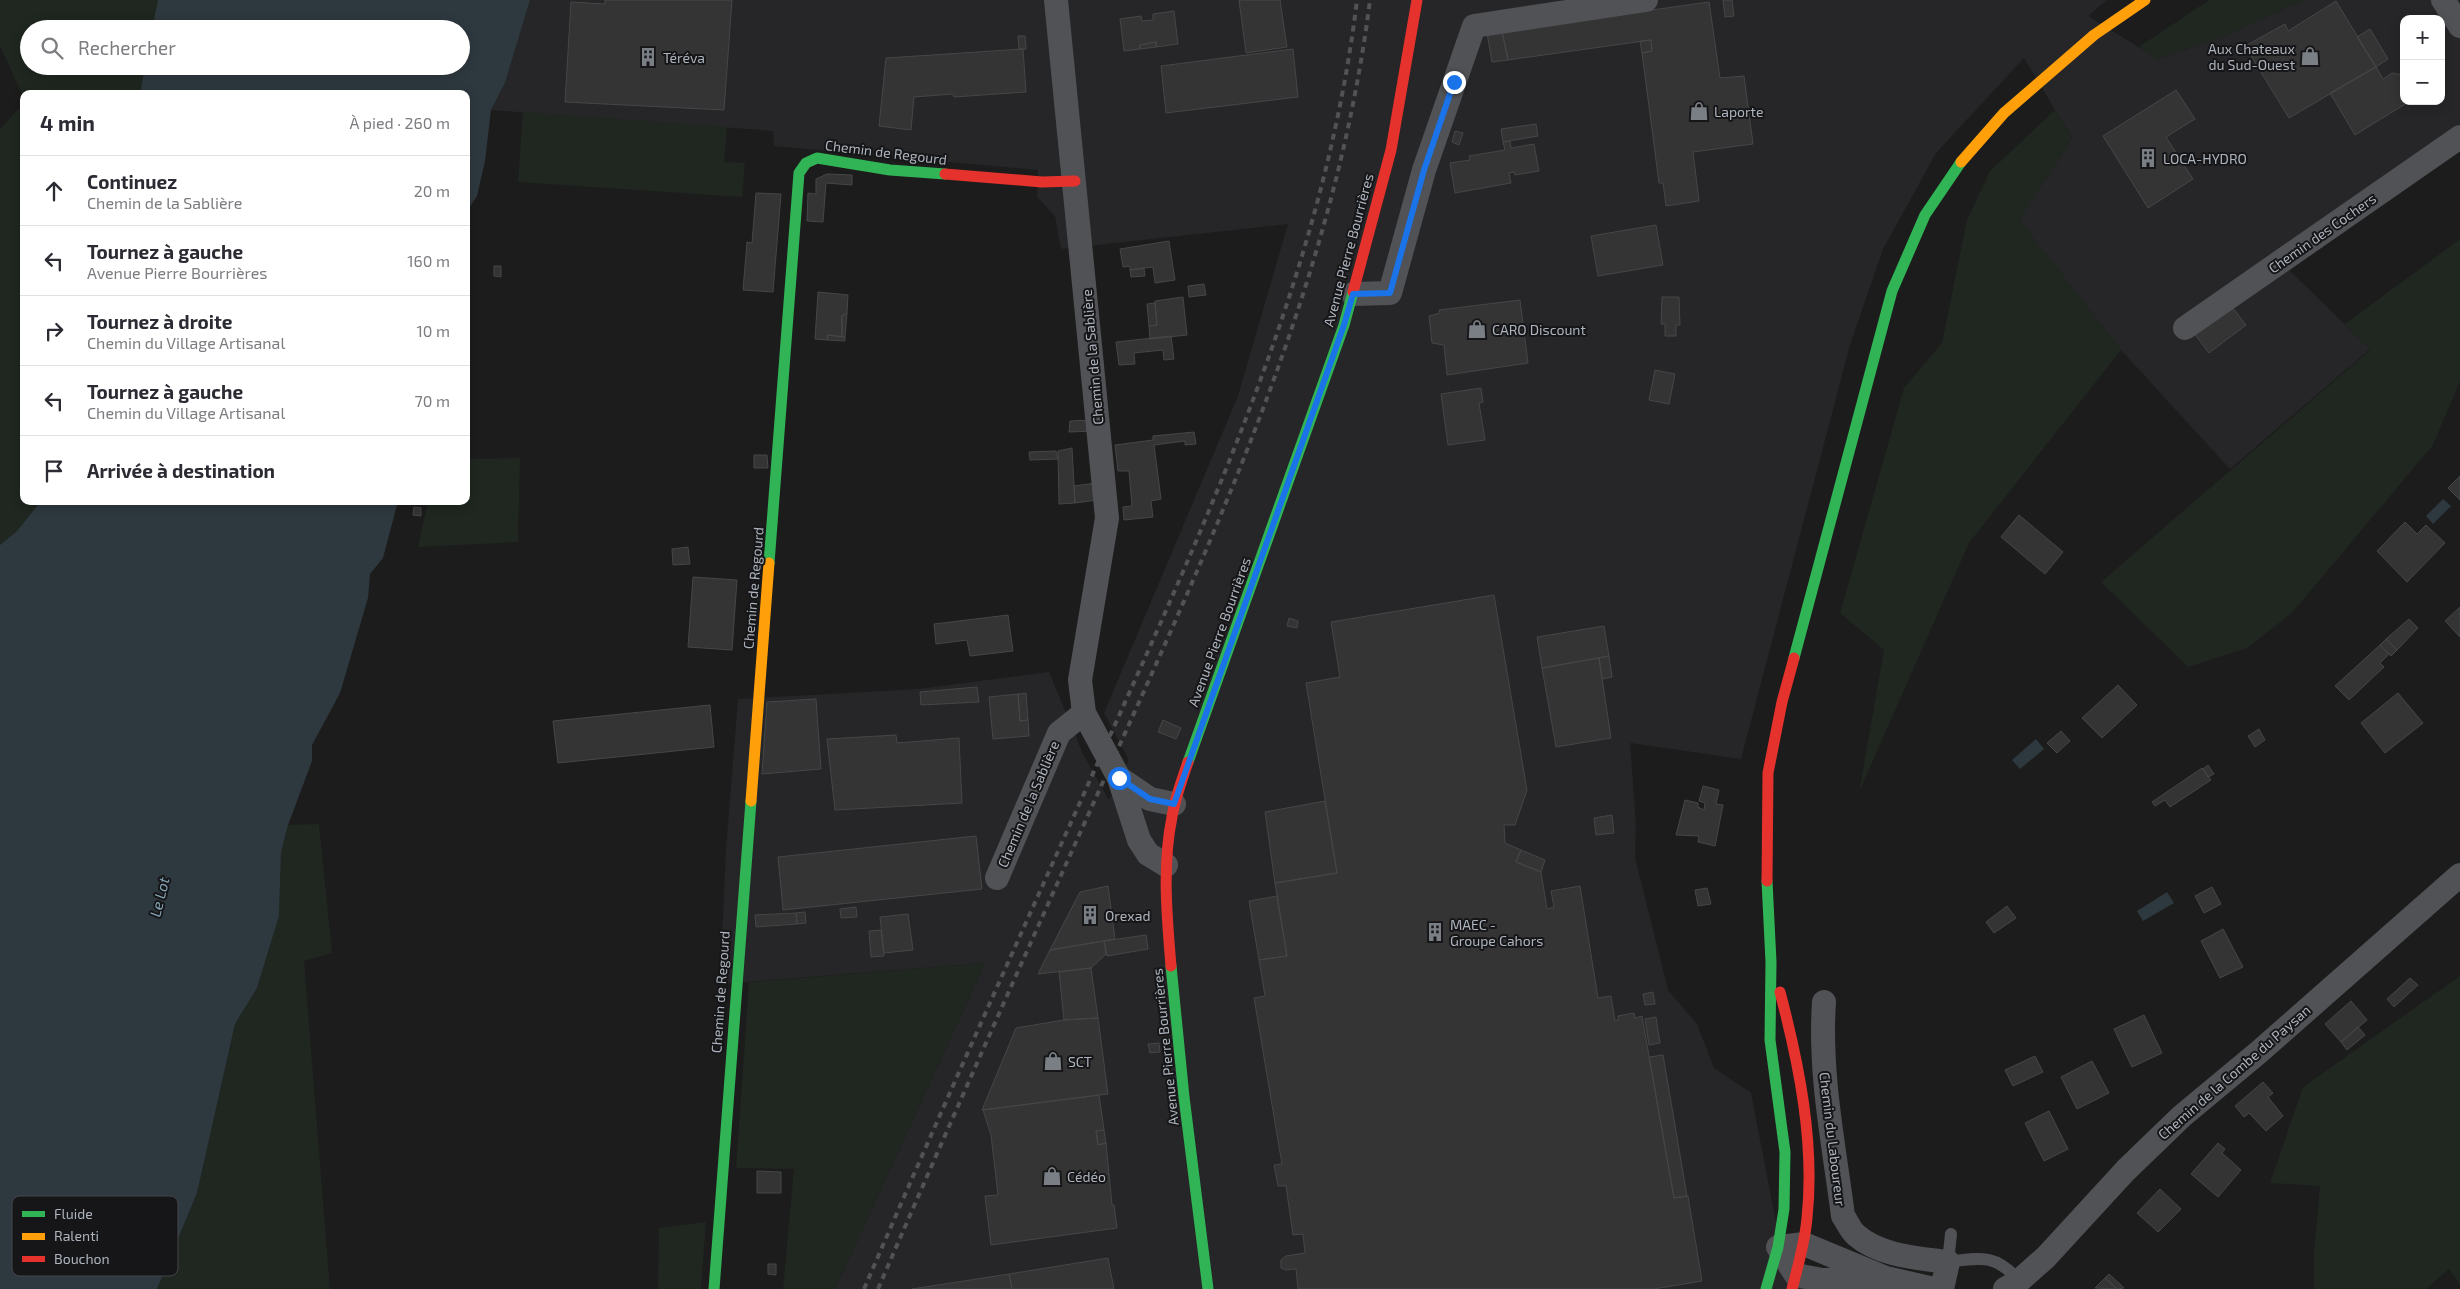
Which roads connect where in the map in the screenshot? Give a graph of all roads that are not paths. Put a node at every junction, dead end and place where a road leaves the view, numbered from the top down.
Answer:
1 (1056, 0) edge
2 (1417, 0) edge
3 (1646, 0) edge
4 (2146, 0) edge
5 (2443, 0) edge
6 (2460, 26) edge
7 (2460, 136) edge
8 (1075, 181) junction
9 (1353, 294) junction
10 (2184, 328) dead end
11 (1084, 713) junction
12 (1119, 778) junction
13 (1174, 804) junction
14 (1166, 865) junction
15 (2460, 875) edge
16 (997, 878) dead end
17 (1772, 962) junction
18 (1824, 1002) dead end
19 (1951, 1234) dead end
20 (1804, 1244) junction
21 (1778, 1247) junction
22 (1948, 1262) junction
23 (1886, 1278) junction
24 (1794, 1282) edge
25 (2012, 1285) edge
26 (714, 1289) edge
27 (1208, 1289) edge
28 (1766, 1289) edge
29 (1934, 1289) edge
30 (1942, 1289) edge

1 - 8 street, Chemin de la Sablière
2 - 9 main road, Avenue Pierre Bourrières
3 - 9 street
4 - 17 main road
5 - 6 street
7 - 10 street, Chemin des Cochers
8 - 11 street, Chemin de la Sablière
8 - 26 main road, Chemin de Regourd
9 - 13 main road, Avenue Pierre Bourrières
11 - 12 street, Chemin de la Sablière
11 - 16 street, Chemin de la Sablière
12 - 13 street, Chemin de la Sablière
12 - 14 street, Chemin de la Sablière
13 - 14 main road, Avenue Pierre Bourrières
14 - 27 main road, Avenue Pierre Bourrières
15 - 25 street, Chemin de la Combe du Paysan
17 - 20 main road
17 - 21 main road
18 - 22 street, Chemin du Laboureur
19 - 22 lane
20 - 21 street
20 - 23 street
20 - 24 main road
21 - 24 street
21 - 28 main road
22 - 25 lane, Chemin de la Combe du Paysan
22 - 30 street
23 - 24 street
23 - 29 street

